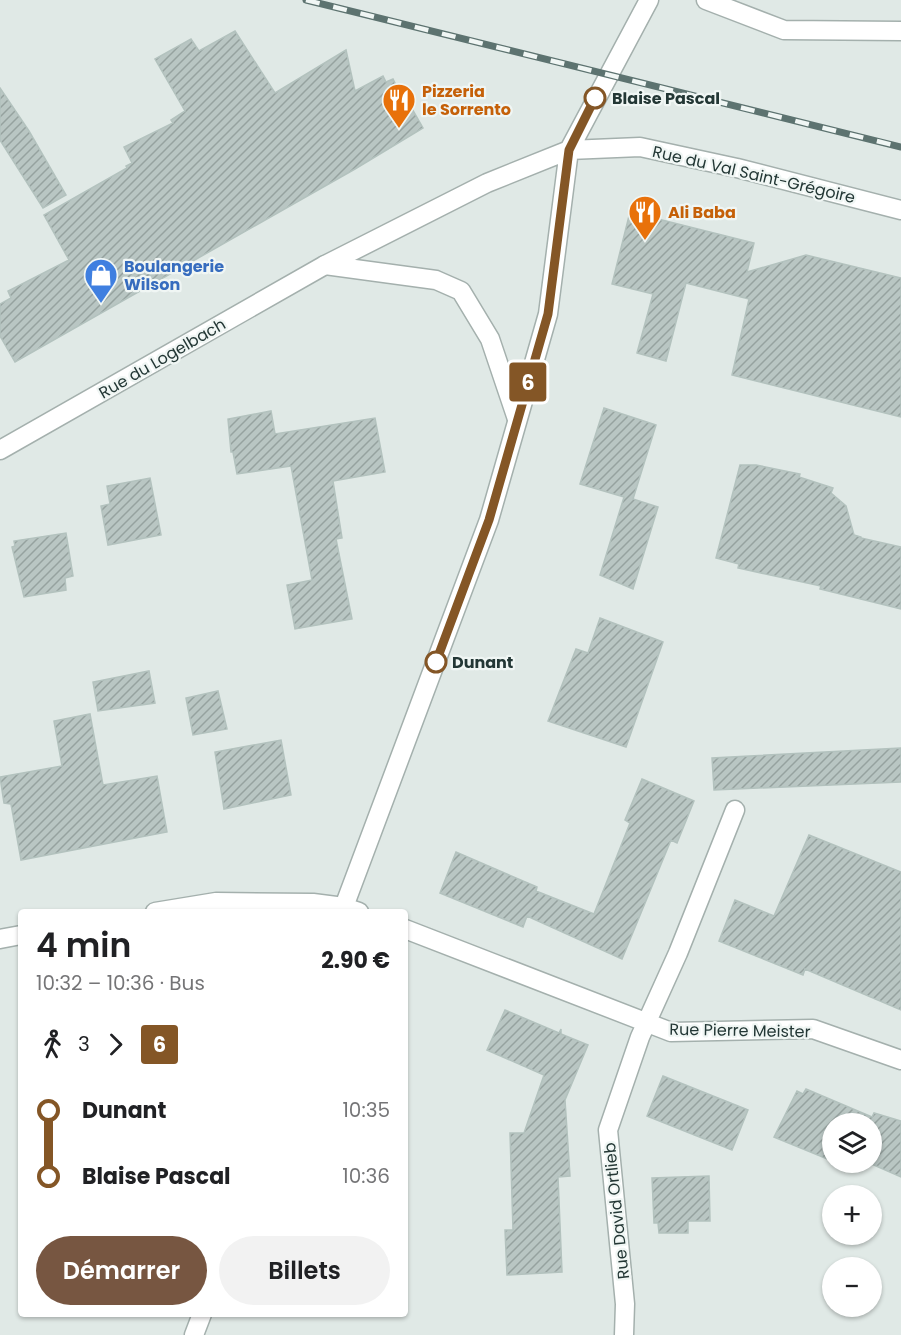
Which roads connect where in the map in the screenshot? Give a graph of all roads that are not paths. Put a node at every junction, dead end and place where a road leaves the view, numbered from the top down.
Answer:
1 (649, 0) edge
2 (706, 0) edge
3 (901, 31) edge
4 (569, 150) junction
5 (901, 210) edge
6 (325, 265) junction
7 (518, 419) junction
8 (0, 450) edge
9 (735, 810) dead end
10 (173, 909) edge
11 (343, 909) edge
12 (348, 909) edge
13 (408, 930) edge
14 (18, 936) edge
15 (0, 939) edge
16 (647, 1023) junction
17 (901, 1060) edge
18 (200, 1317) edge
19 (194, 1335) edge
20 (624, 1335) edge

1 - 4 street
2 - 3 street
4 - 5 street, Rue du Val Saint-Grégoire
4 - 6 street, Rue du Logelbach
4 - 7 street
6 - 7 street
6 - 8 street, Rue du Logelbach
7 - 12 street
9 - 16 street, Rue Pierre Meister
10 - 11 street
13 - 16 street, Rue Pierre Meister
14 - 15 street
16 - 17 street, Rue Pierre Meister
16 - 20 street, Rue David Ortlieb
18 - 19 street

